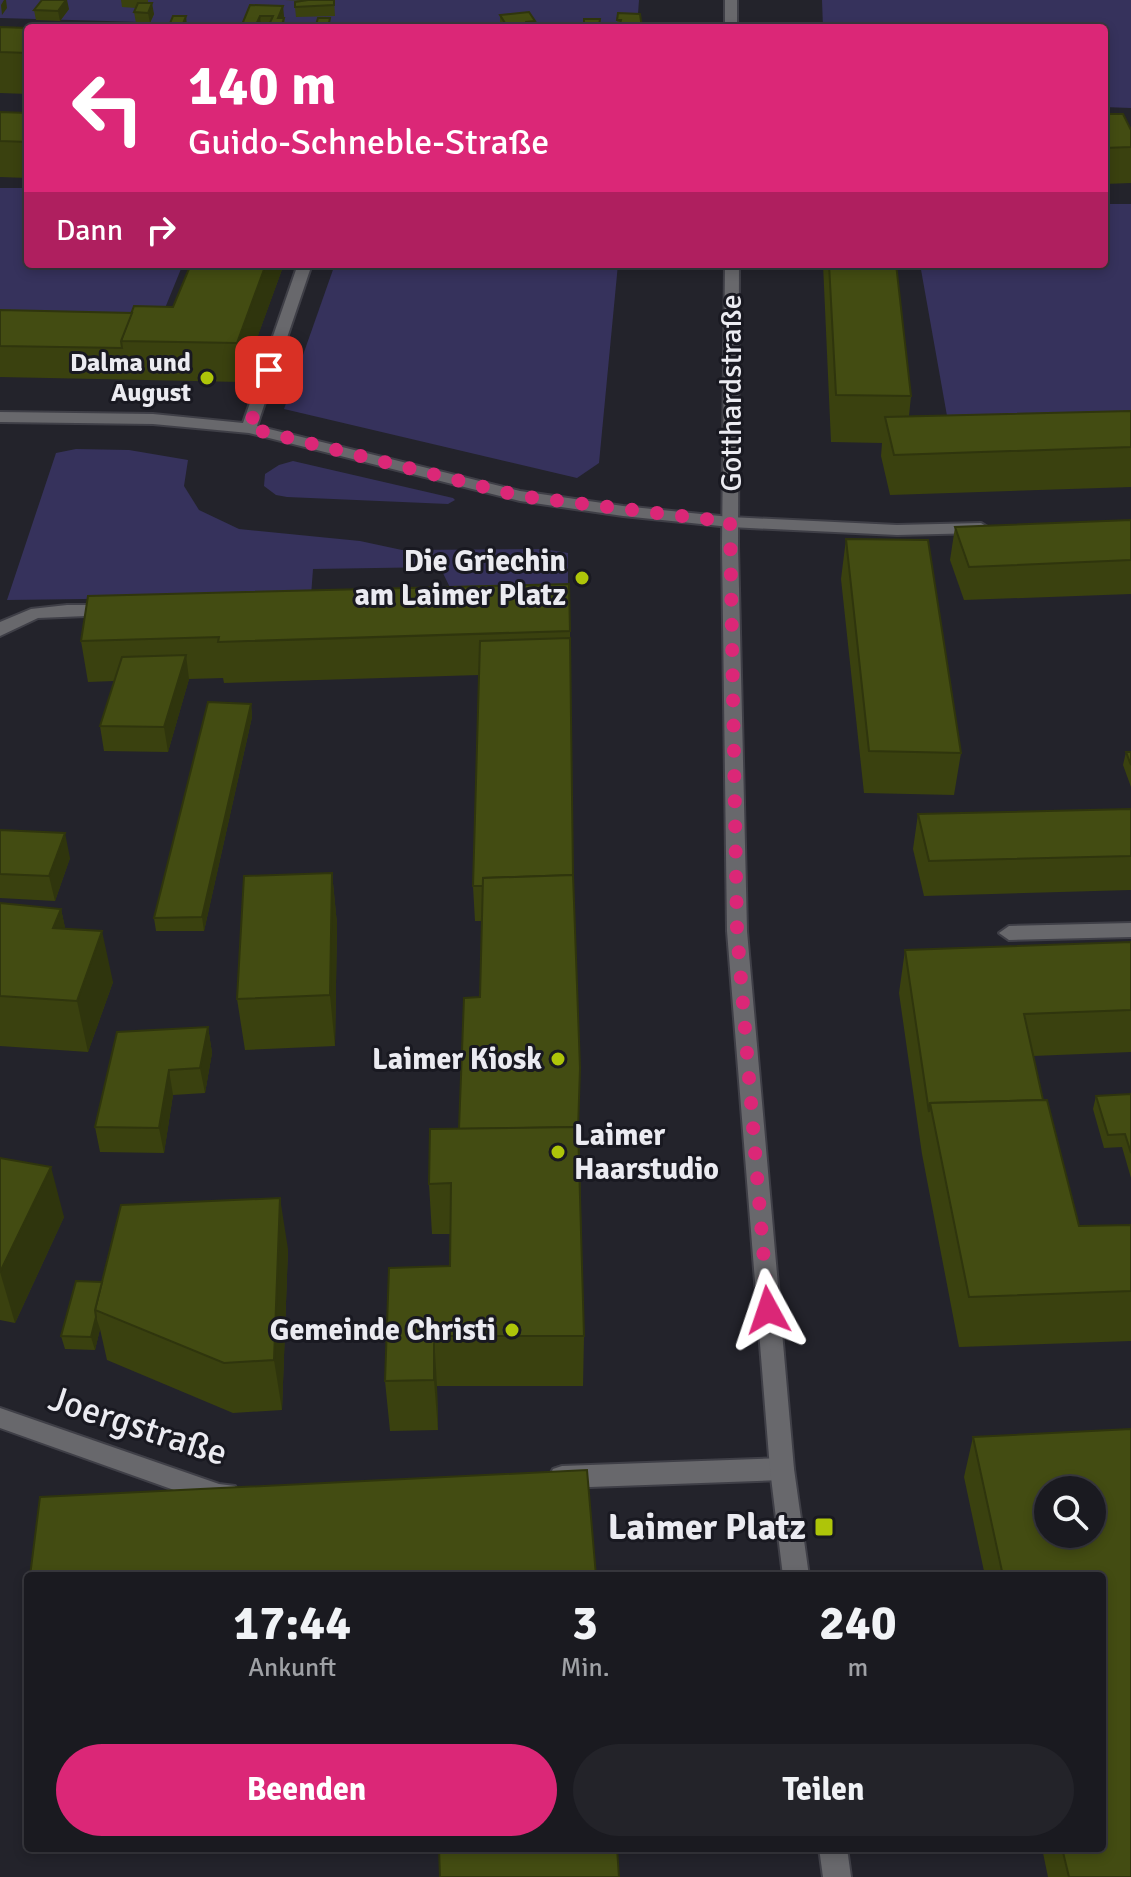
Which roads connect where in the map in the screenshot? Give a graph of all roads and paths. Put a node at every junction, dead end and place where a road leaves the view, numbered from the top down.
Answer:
1 (731, 0) edge
2 (731, 24) edge
3 (304, 268) edge
4 (732, 268) edge
5 (0, 417) edge
6 (249, 428) junction
7 (730, 522) junction
8 (1003, 527) edge
9 (130, 610) edge
10 (0, 631) edge
11 (1131, 930) edge
12 (1009, 933) dead end
13 (0, 1418) edge
14 (782, 1469) junction
15 (535, 1479) edge
16 (248, 1493) edge
17 (795, 1572) edge
18 (834, 1852) edge
19 (837, 1877) edge

1 - 2 street
3 - 6 street
4 - 7 street, Gotthardstraße
5 - 6 street
6 - 7 street
7 - 8 street
7 - 14 street, Gotthardstraße
9 - 10 street
11 - 12 street
13 - 16 street, Joergstraße
14 - 15 street
14 - 17 street, Gotthardstraße
18 - 19 street

